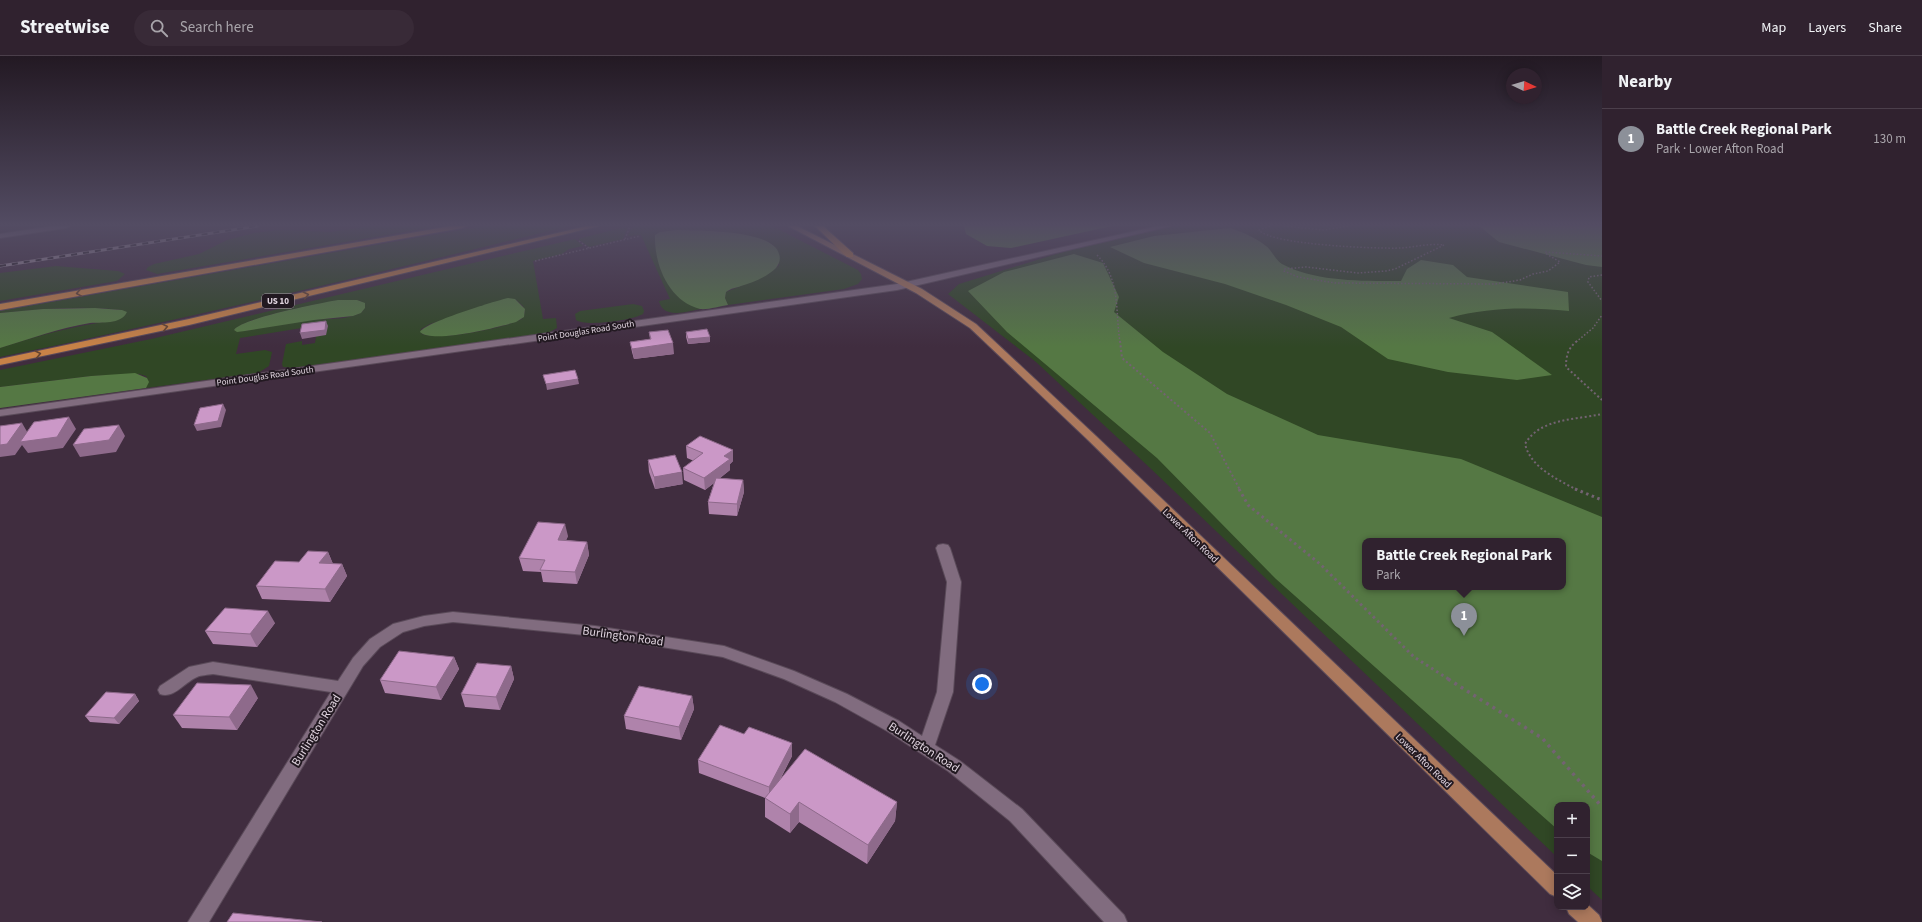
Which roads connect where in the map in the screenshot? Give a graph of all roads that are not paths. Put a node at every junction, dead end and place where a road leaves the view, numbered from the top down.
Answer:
1 (231, 266) edge
2 (423, 266) edge
3 (872, 266) edge
4 (989, 266) edge
5 (909, 285) junction
6 (0, 307) edge
7 (0, 362) edge
8 (0, 413) edge
9 (943, 548) dead end
10 (342, 688) junction
11 (166, 690) dead end
12 (926, 748) junction
13 (1554, 885) edge
14 (1579, 910) edge
15 (198, 922) edge
16 (1117, 922) edge
17 (1592, 922) edge

1 -> 6 highway
7 -> 2 highway, US 10
3 - 5 main road, Lower Afton Road
4 - 5 street, Point Douglas Road South
5 - 8 street, Point Douglas Road South
5 - 13 main road, Lower Afton Road
9 - 12 street
10 - 11 street
10 - 12 street, Burlington Road
10 - 15 street, Burlington Road
12 - 16 street, Burlington Road
14 - 17 main road

